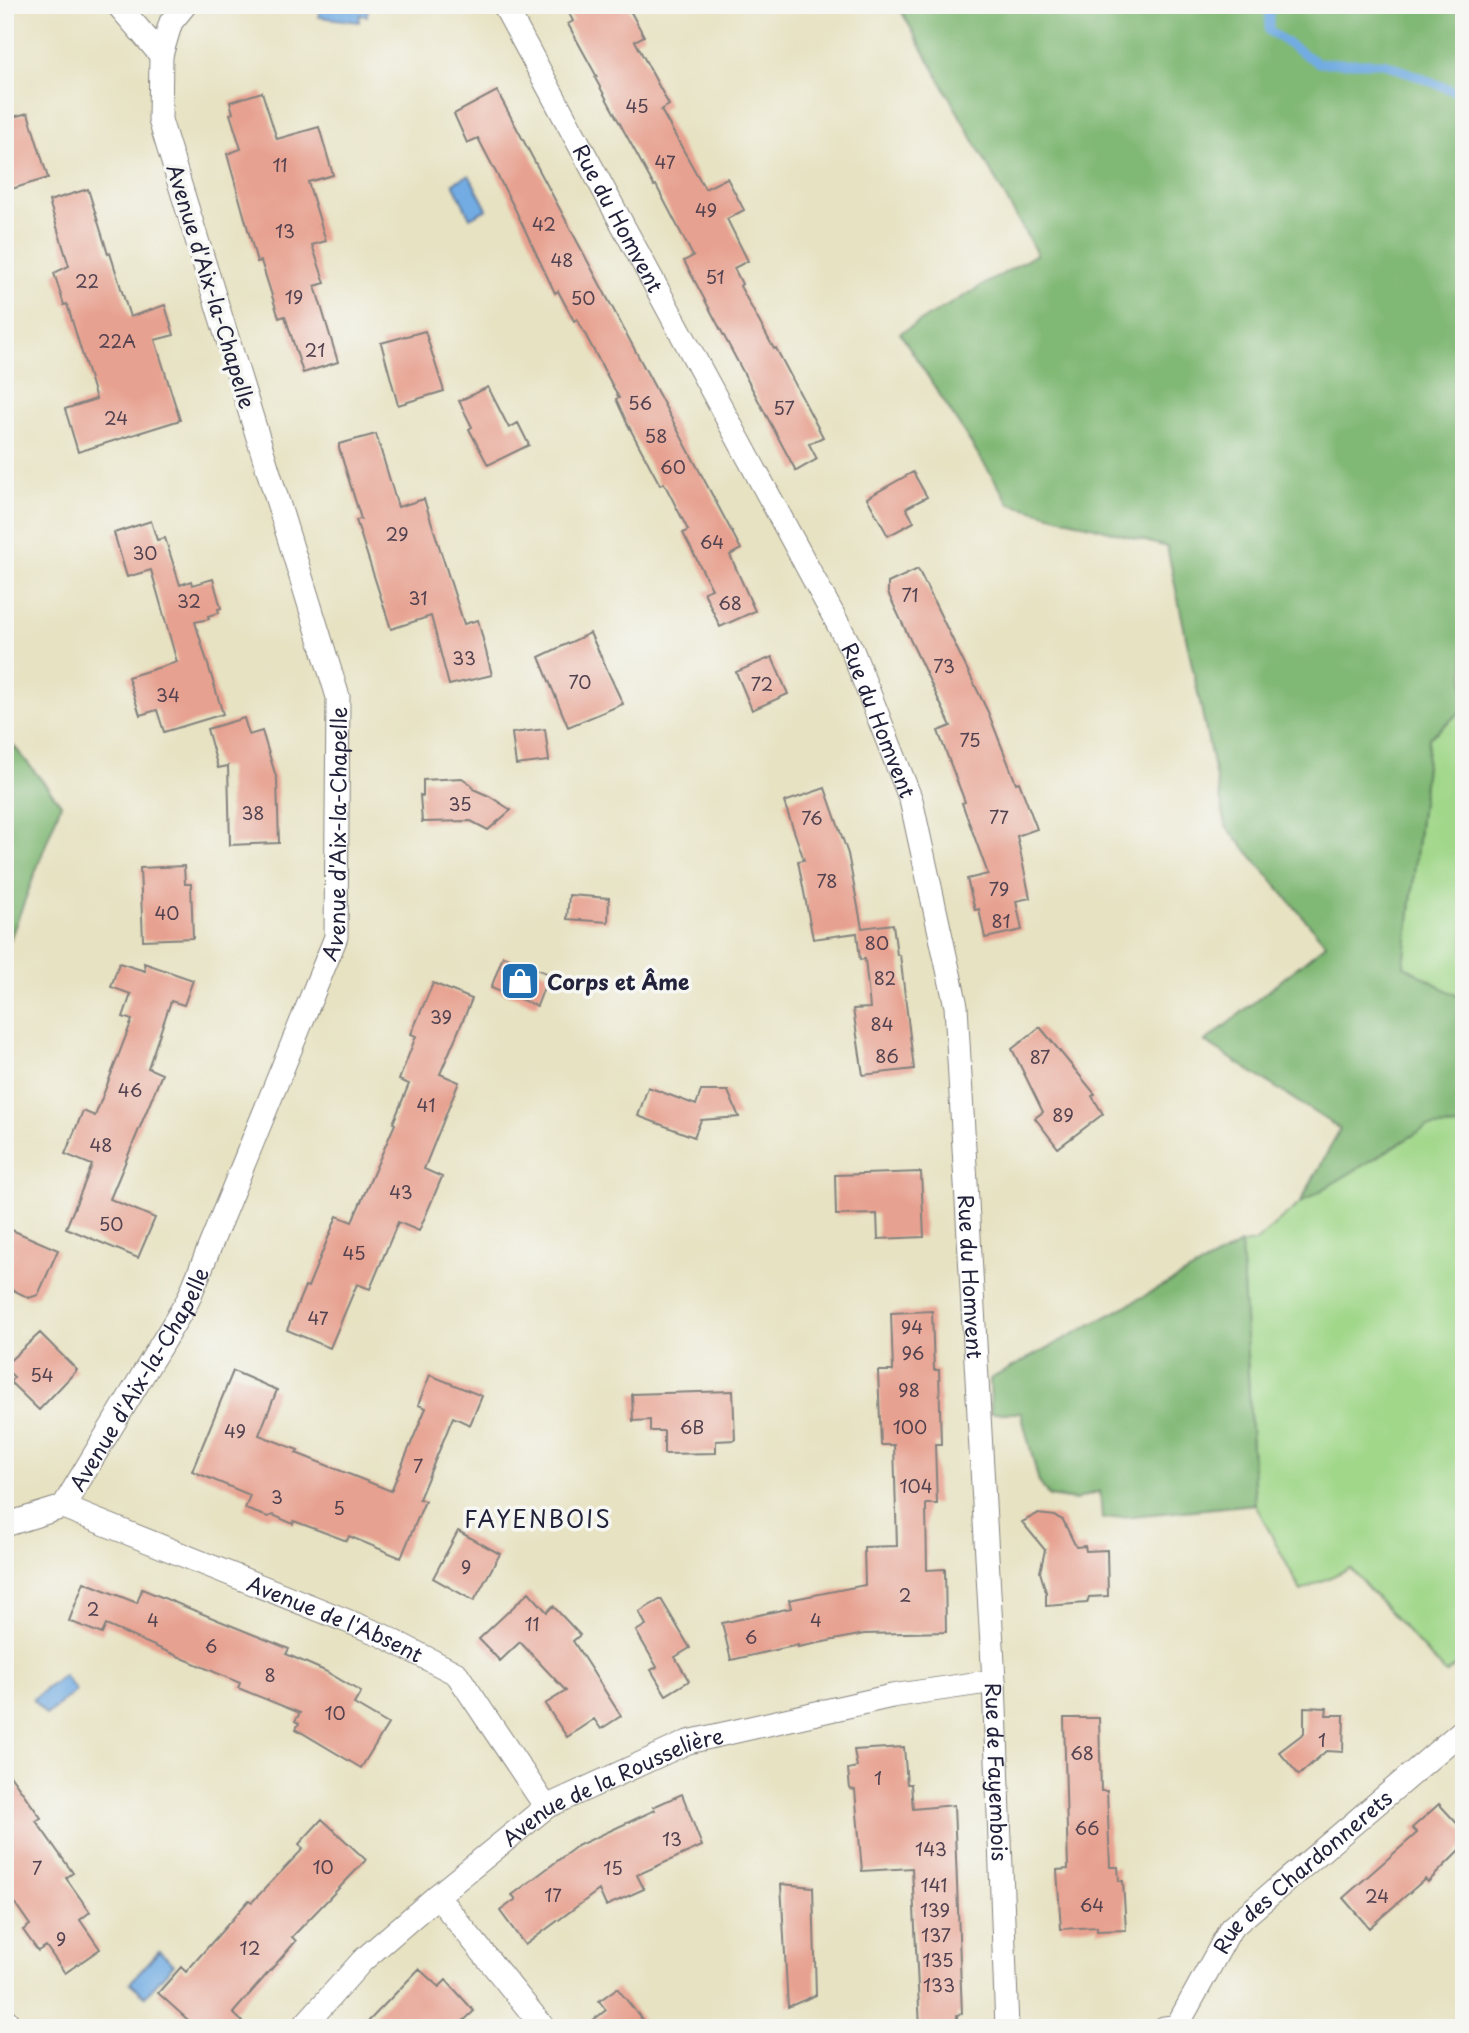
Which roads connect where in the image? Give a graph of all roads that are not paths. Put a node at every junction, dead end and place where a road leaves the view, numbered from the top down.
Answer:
1 (118, 5) edge
2 (185, 5) edge
3 (504, 5) edge
4 (161, 55) junction
5 (63, 1507) junction
6 (985, 1517) joint
7 (5, 1525) edge
8 (993, 1681) junction
9 (1463, 1725) edge
10 (546, 1807) junction
11 (437, 1896) junction
12 (5, 2019) edge
13 (12, 2028) edge
14 (303, 2028) edge
15 (544, 2028) edge
16 (1007, 2028) edge
17 (1164, 2028) edge

1 - 4 street
2 - 4 street, Avenue d'Aix-la-Chapelle
3 - 6 street, Rue du Homvent
4 - 5 street, Avenue d'Aix-la-Chapelle
5 - 7 street
5 - 10 street, Avenue de l'Absent
6 - 8 street, Rue de Fayembois
8 - 10 street, Avenue de la Rousselière
8 - 16 street, Rue de Fayembois
9 - 17 street, Rue des Chardonnerets
10 - 11 street, Avenue de la Rousselière
11 - 14 street, Avenue de la Rousselière
11 - 15 street
12 - 13 street

